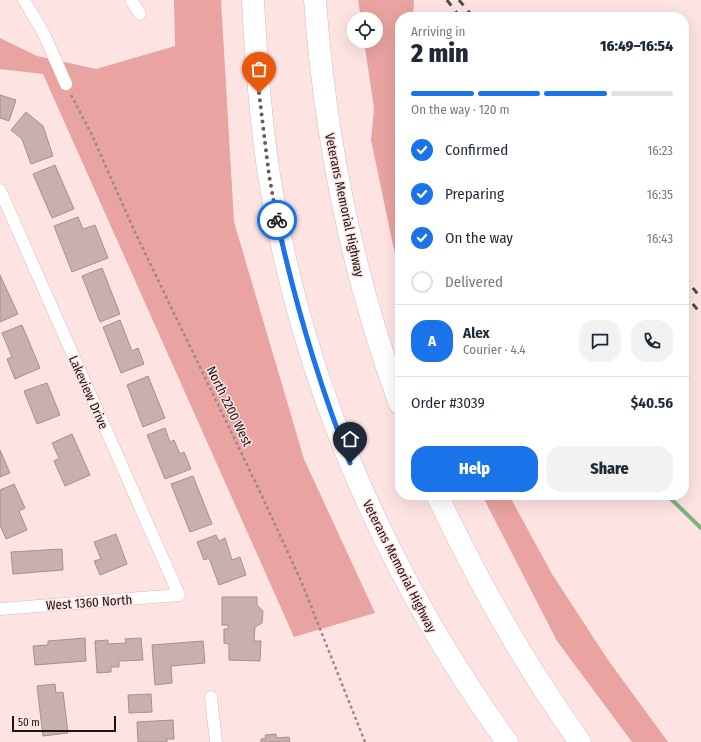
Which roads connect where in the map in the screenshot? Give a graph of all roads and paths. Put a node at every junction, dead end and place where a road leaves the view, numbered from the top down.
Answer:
1 (24, 0) edge
2 (131, 0) edge
3 (253, 0) edge
4 (315, 0) edge
5 (140, 14) dead end
6 (66, 84) joint
7 (0, 190) edge
8 (395, 389) edge
9 (439, 500) edge
10 (179, 595) joint
11 (0, 609) edge
12 (211, 697) dead end
13 (216, 742) edge
14 (365, 742) edge
15 (507, 742) edge
16 (580, 742) edge

1 - 6 street
2 - 5 street
3 - 15 highway, Veterans Memorial Highway
4 - 8 highway, Veterans Memorial Highway
6 - 14 path, North 2200 West
7 - 10 street, Lakeview Drive
9 - 16 highway
10 - 11 street, West 1360 North
12 - 13 street

